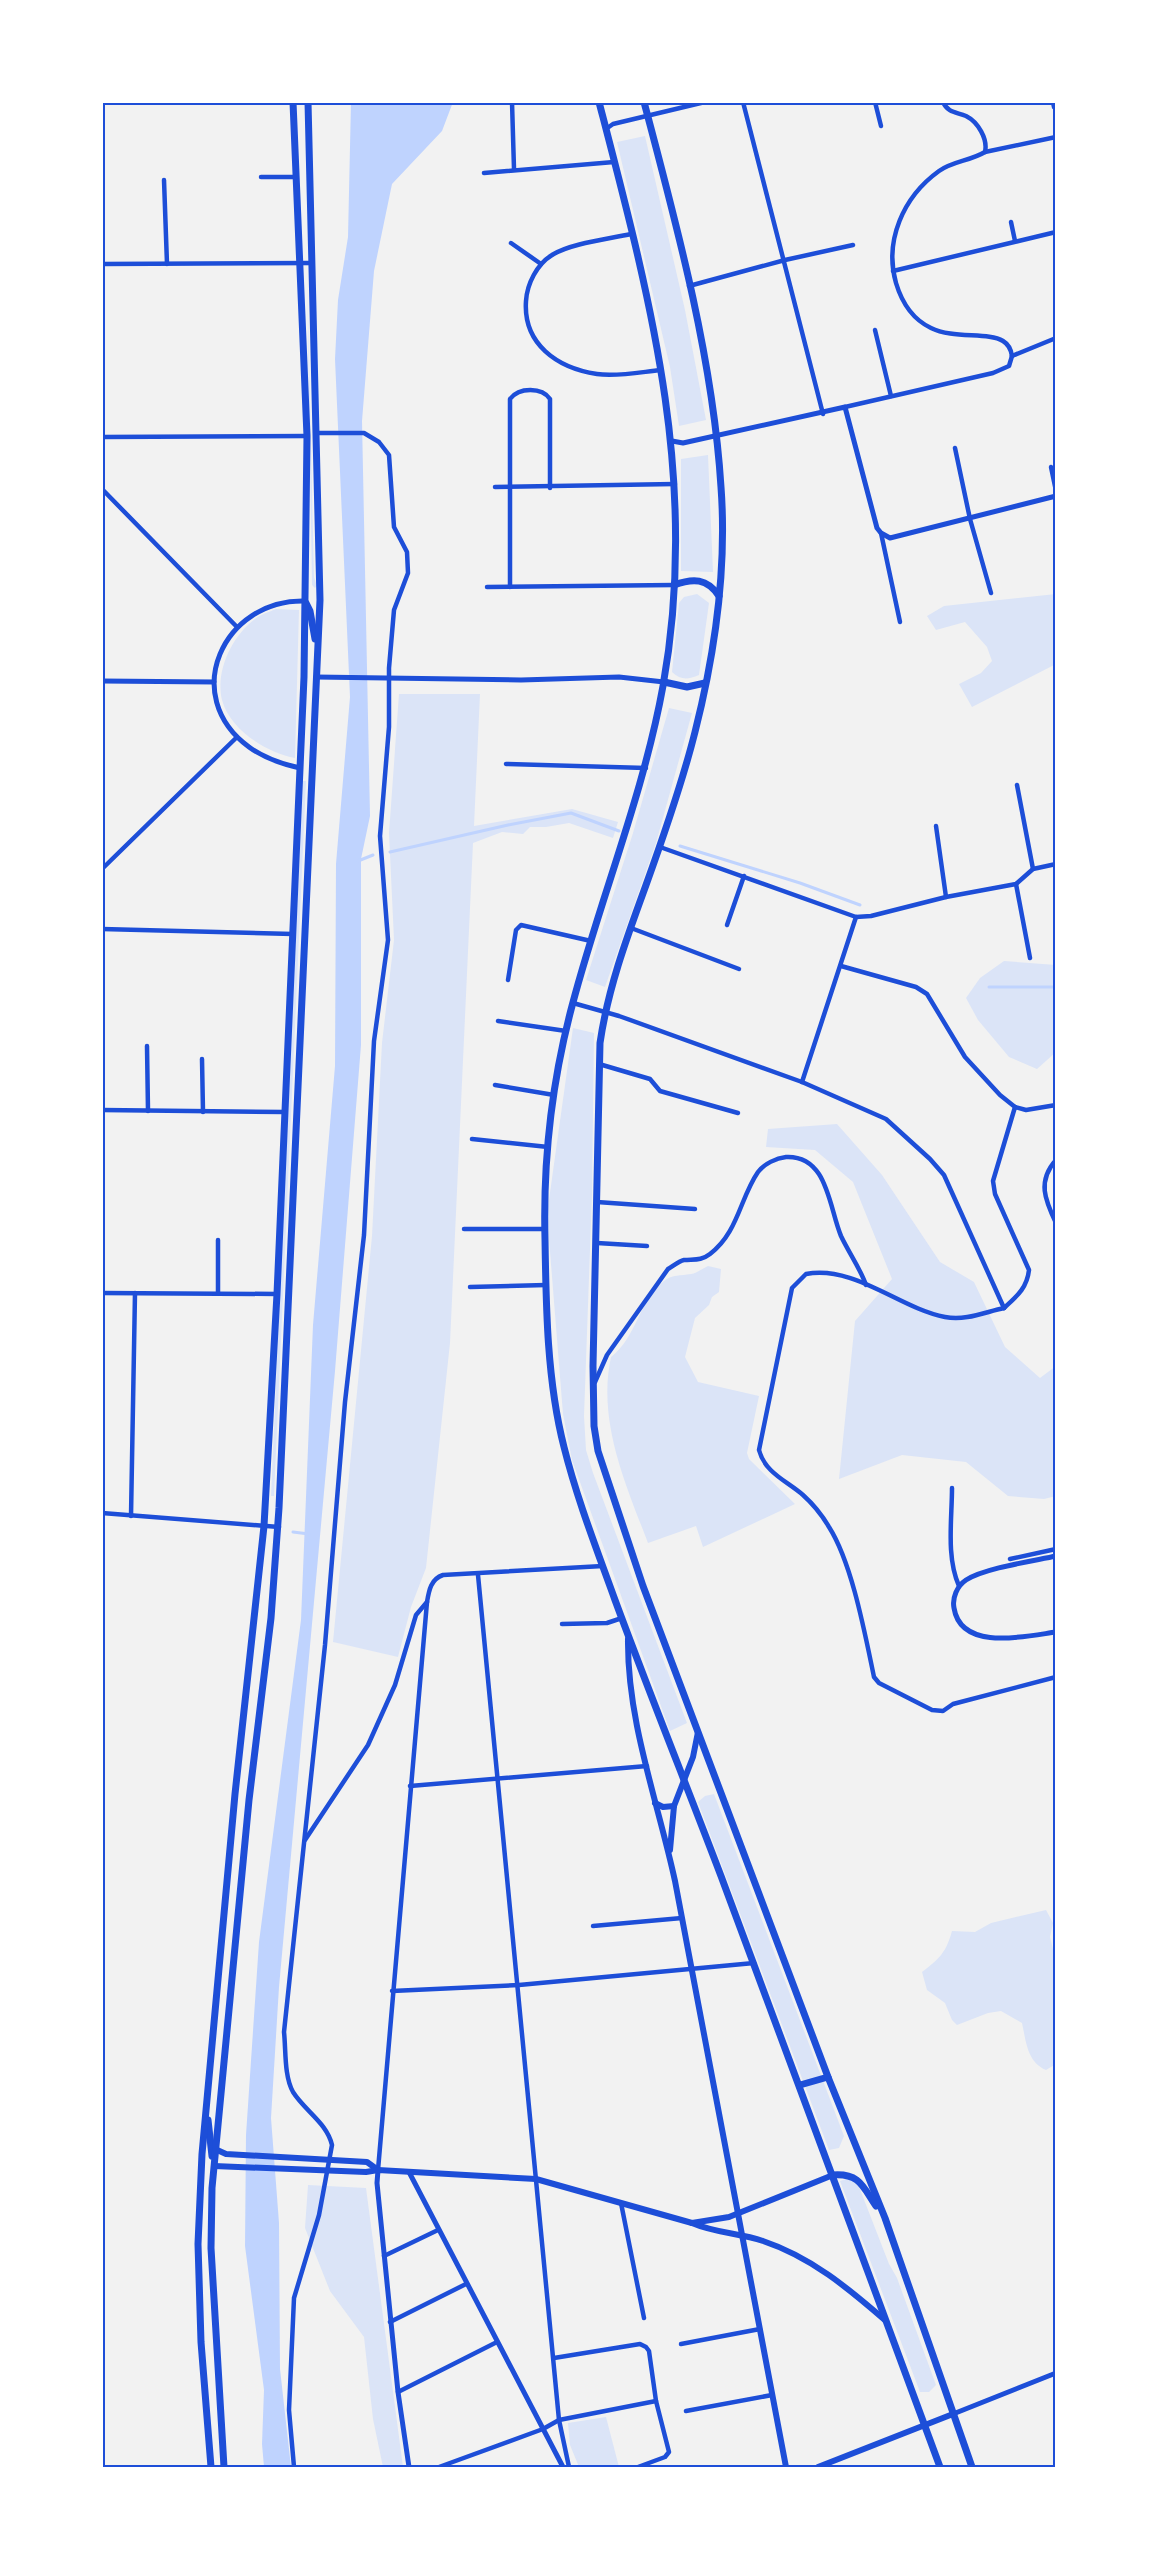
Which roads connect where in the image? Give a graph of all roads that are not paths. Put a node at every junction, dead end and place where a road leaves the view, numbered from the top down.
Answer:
1 (292, 102) edge
2 (308, 102) edge
3 (512, 102) edge
4 (599, 102) edge
5 (644, 102) edge
6 (705, 102) edge
7 (743, 102) edge
8 (875, 102) edge
9 (943, 102) edge
10 (647, 115) junction
11 (881, 126) dead end
12 (606, 129) junction
13 (1056, 137) edge
14 (985, 152) junction
15 (614, 162) junction
16 (514, 169) junction
17 (484, 173) dead end
18 (261, 177) dead end
19 (295, 177) junction
20 (164, 180) dead end
21 (1011, 222) dead end
22 (1056, 232) edge
23 (631, 234) junction
24 (1015, 241) junction
25 (510, 243) dead end
26 (853, 245) dead end
27 (785, 260) junction
28 (314, 263) junction
29 (102, 264) edge
30 (167, 264) junction
31 (298, 264) junction
32 (541, 264) junction
33 (893, 271) junction
34 (689, 286) junction
35 (875, 330) dead end
36 (1056, 338) edge
37 (1012, 356) junction
38 (663, 370) junction
39 (891, 396) junction
40 (845, 407) junction
41 (823, 414) junction
42 (316, 433) junction
43 (716, 435) junction
44 (307, 436) junction
45 (102, 437) edge
46 (672, 441) junction
47 (955, 448) dead end
48 (1051, 467) dead end
49 (675, 484) junction
50 (495, 487) dead end
51 (509, 487) junction
52 (550, 488) junction
53 (102, 489) edge
54 (1056, 491) edge
55 (1056, 496) edge
56 (970, 519) junction
57 (880, 533) junction
58 (674, 585) junction
59 (487, 587) dead end
60 (510, 587) junction
61 (991, 593) dead end
62 (719, 596) junction
63 (305, 601) junction
64 (900, 622) dead end
65 (236, 626) junction
66 (317, 653) junction
67 (304, 677) junction
68 (316, 677) junction
69 (102, 681) edge
70 (214, 682) junction
71 (664, 682) junction
72 (705, 683) junction
73 (237, 737) junction
74 (506, 764) dead end
75 (300, 768) junction
76 (312, 768) junction
77 (646, 768) junction
78 (1017, 785) dead end
79 (936, 826) dead end
80 (660, 847) junction
81 (1056, 864) edge
82 (102, 869) edge
83 (1033, 869) junction
84 (744, 876) junction
85 (1016, 885) junction
86 (946, 897) junction
87 (856, 917) junction
88 (727, 925) dead end
89 (631, 928) junction
90 (102, 929) edge
91 (293, 934) junction
92 (591, 941) junction
93 (1030, 958) dead end
94 (841, 966) junction
95 (739, 969) dead end
96 (508, 980) dead end
97 (573, 1003) junction
98 (604, 1011) junction
99 (498, 1021) dead end
100 (566, 1031) junction
101 (147, 1046) dead end
102 (202, 1059) dead end
103 (599, 1064) junction
104 (802, 1082) junction
105 (495, 1085) dead end
106 (554, 1095) junction
107 (1056, 1105) edge
108 (1015, 1107) junction
109 (102, 1110) edge
110 (148, 1111) junction
111 (203, 1112) junction
112 (284, 1112) junction
113 (738, 1113) dead end
114 (472, 1139) dead end
115 (548, 1147) junction
116 (1056, 1160) edge
117 (597, 1202) junction
118 (696, 1209) dead end
119 (1056, 1223) edge
120 (464, 1229) dead end
121 (545, 1229) junction
122 (218, 1240) dead end
123 (597, 1243) junction
124 (647, 1246) dead end
125 (546, 1285) junction
126 (866, 1285) junction
127 (470, 1287) dead end
128 (102, 1293) edge
129 (135, 1293) junction
130 (218, 1293) junction
131 (277, 1294) junction
132 (1004, 1308) junction
133 (593, 1387) junction
134 (952, 1488) dead end
135 (102, 1513) edge
136 (131, 1516) junction
137 (264, 1526) junction
138 (279, 1527) junction
139 (1056, 1549) edge
140 (1056, 1556) edge
141 (1010, 1559) dead end
142 (603, 1566) junction
143 (478, 1575) junction
144 (959, 1586) junction
145 (427, 1602) junction
146 (622, 1618) junction
147 (562, 1624) dead end
148 (1056, 1632) edge
149 (628, 1635) junction
150 (1056, 1677) edge
151 (698, 1730) junction
152 (646, 1766) junction
153 (498, 1779) junction
154 (685, 1781) junction
155 (410, 1786) junction
156 (655, 1803) junction
157 (674, 1806) junction
158 (303, 1843) junction
159 (670, 1857) junction
160 (682, 1918) junction
161 (593, 1926) dead end
162 (754, 1963) junction
163 (692, 1968) junction
164 (519, 1985) junction
165 (393, 1991) junction
166 (828, 2077) junction
167 (800, 2085) junction
168 (206, 2111) junction
169 (215, 2148) junction
170 (214, 2166) junction
171 (378, 2170) junction
172 (409, 2172) junction
173 (833, 2175) junction
174 (536, 2179) junction
175 (621, 2203) junction
176 (737, 2212) junction
177 (885, 2218) junction
178 (692, 2223) junction
179 (438, 2230) junction
180 (741, 2234) junction
181 (384, 2256) junction
182 (466, 2284) junction
183 (644, 2318) dead end
184 (390, 2322) junction
185 (889, 2324) junction
186 (760, 2330) junction
187 (497, 2342) junction
188 (681, 2344) dead end
189 (554, 2358) junction
190 (1056, 2373) edge
191 (398, 2392) junction
192 (772, 2395) junction
193 (656, 2401) junction
194 (686, 2411) dead end
195 (953, 2414) junction
196 (560, 2420) junction
197 (925, 2425) junction
198 (543, 2429) junction
199 (211, 2467) edge
200 (224, 2467) edge
201 (294, 2467) edge
202 (409, 2467) edge
203 (439, 2467) edge
204 (563, 2467) edge
205 (569, 2467) edge
206 (638, 2467) edge
207 (786, 2467) edge
208 (818, 2467) edge
209 (940, 2467) edge
210 (972, 2467) edge

1 - 19 main road
2 - 28 main road
3 - 16 street
4 - 12 main road
5 - 10 main road
6 - 10 street
7 - 27 street
8 - 11 street
9 - 14 street
10 - 12 street
10 - 34 main road
12 - 15 main road
13 - 14 street
14 - 33 street
15 - 16 street
15 - 23 main road
16 - 17 street
18 - 19 street
19 - 31 main road
20 - 30 street
21 - 24 street
22 - 24 street
23 - 32 street
23 - 38 main road
24 - 33 street
25 - 32 street
26 - 27 street
27 - 34 street
27 - 41 street
28 - 31 street
28 - 42 main road
29 - 30 street
30 - 31 street
31 - 44 main road
32 - 38 street
33 - 37 street
34 - 43 main road
35 - 39 street
36 - 37 street
37 - 39 street
38 - 46 main road
39 - 40 street
40 - 41 street
40 - 57 street
41 - 43 street
42 - 66 main road
42 - 158 street
43 - 46 street
43 - 62 main road
44 - 45 street
44 - 63 main road
46 - 49 main road
47 - 56 street
48 - 54 street
49 - 52 street
49 - 58 main road
50 - 51 street
51 - 52 street
51 - 52 street
51 - 60 street
53 - 65 street
55 - 56 street
56 - 57 street
56 - 61 street
57 - 64 street
58 - 60 street
58 - 62 main road
58 - 71 main road
59 - 60 street
62 - 72 main road
63 - 65 street
63 - 66 main road
63 - 67 main road
65 - 70 street
66 - 68 main road
67 - 68 main road
67 - 75 main road
68 - 71 street
68 - 76 main road
69 - 70 street
70 - 73 street
71 - 72 main road
71 - 77 main road
72 - 80 main road
73 - 75 street
73 - 82 street
74 - 77 street
75 - 76 main road
75 - 91 main road
76 - 138 main road
77 - 92 main road
78 - 83 street
79 - 86 street
80 - 84 street
80 - 89 main road
81 - 83 street
83 - 85 street
84 - 87 street
84 - 88 street
85 - 86 street
85 - 93 street
86 - 87 street
87 - 94 street
89 - 95 street
89 - 98 main road
90 - 91 street
91 - 112 main road
92 - 96 street
92 - 97 main road
94 - 104 street
94 - 108 street
97 - 98 street
97 - 100 main road
98 - 103 main road
98 - 104 street
99 - 100 street
100 - 106 main road
101 - 110 street
102 - 111 street
103 - 113 street
103 - 117 main road
104 - 132 street
105 - 106 street
106 - 115 main road
107 - 108 street
108 - 132 street
109 - 110 street
110 - 111 street
111 - 112 street
112 - 131 main road
114 - 115 street
115 - 121 main road
116 - 119 street
117 - 118 street
117 - 123 main road
120 - 121 street
121 - 125 main road
122 - 130 street
123 - 124 street
123 - 133 main road
125 - 127 street
125 - 142 main road
126 - 132 street
126 - 133 street
126 - 150 street
128 - 129 street
129 - 130 street
129 - 136 street
130 - 131 street
131 - 137 main road
133 - 151 main road
134 - 144 street
135 - 136 street
136 - 137 street
137 - 138 street
137 - 168 main road
138 - 169 main road
139 - 141 street
140 - 144 street
142 - 143 street
142 - 146 main road
143 - 145 street
143 - 153 street
144 - 148 street
145 - 155 street
145 - 158 street
146 - 147 street
146 - 149 main road
149 - 152 main road
149 - 154 main road
151 - 154 main road
151 - 166 main road
152 - 153 street
152 - 156 main road
153 - 155 street
153 - 164 street
154 - 157 main road
154 - 162 main road
155 - 165 street
156 - 157 main road
156 - 159 main road
157 - 159 main road
158 - 201 street
159 - 160 main road
160 - 161 street
160 - 163 main road
162 - 163 street
162 - 167 main road
163 - 164 street
163 - 176 main road
164 - 165 street
164 - 174 street
165 - 171 street
166 - 167 main road
166 - 177 main road
167 - 173 main road
168 - 170 main road
168 - 199 main road
169 - 170 main road
169 - 171 main road
170 - 171 main road
170 - 200 main road
171 - 172 main road
171 - 181 street
172 - 174 main road
172 - 179 street
173 - 176 main road
173 - 177 main road
173 - 185 main road
174 - 175 main road
174 - 189 street
175 - 178 main road
175 - 183 street
176 - 178 main road
176 - 180 main road
177 - 195 main road
178 - 180 main road
179 - 181 street
179 - 182 street
180 - 185 main road
180 - 186 main road
181 - 184 street
182 - 184 street
182 - 187 street
184 - 191 street
185 - 197 main road
186 - 188 street
186 - 192 main road
187 - 191 street
187 - 198 street
189 - 193 street
189 - 196 street
190 - 195 street
191 - 202 street
192 - 194 street
192 - 207 main road
193 - 196 street
193 - 206 street
195 - 197 main road
195 - 210 main road
196 - 198 street
196 - 205 street
197 - 208 main road
197 - 209 main road
198 - 203 street
198 - 204 street

